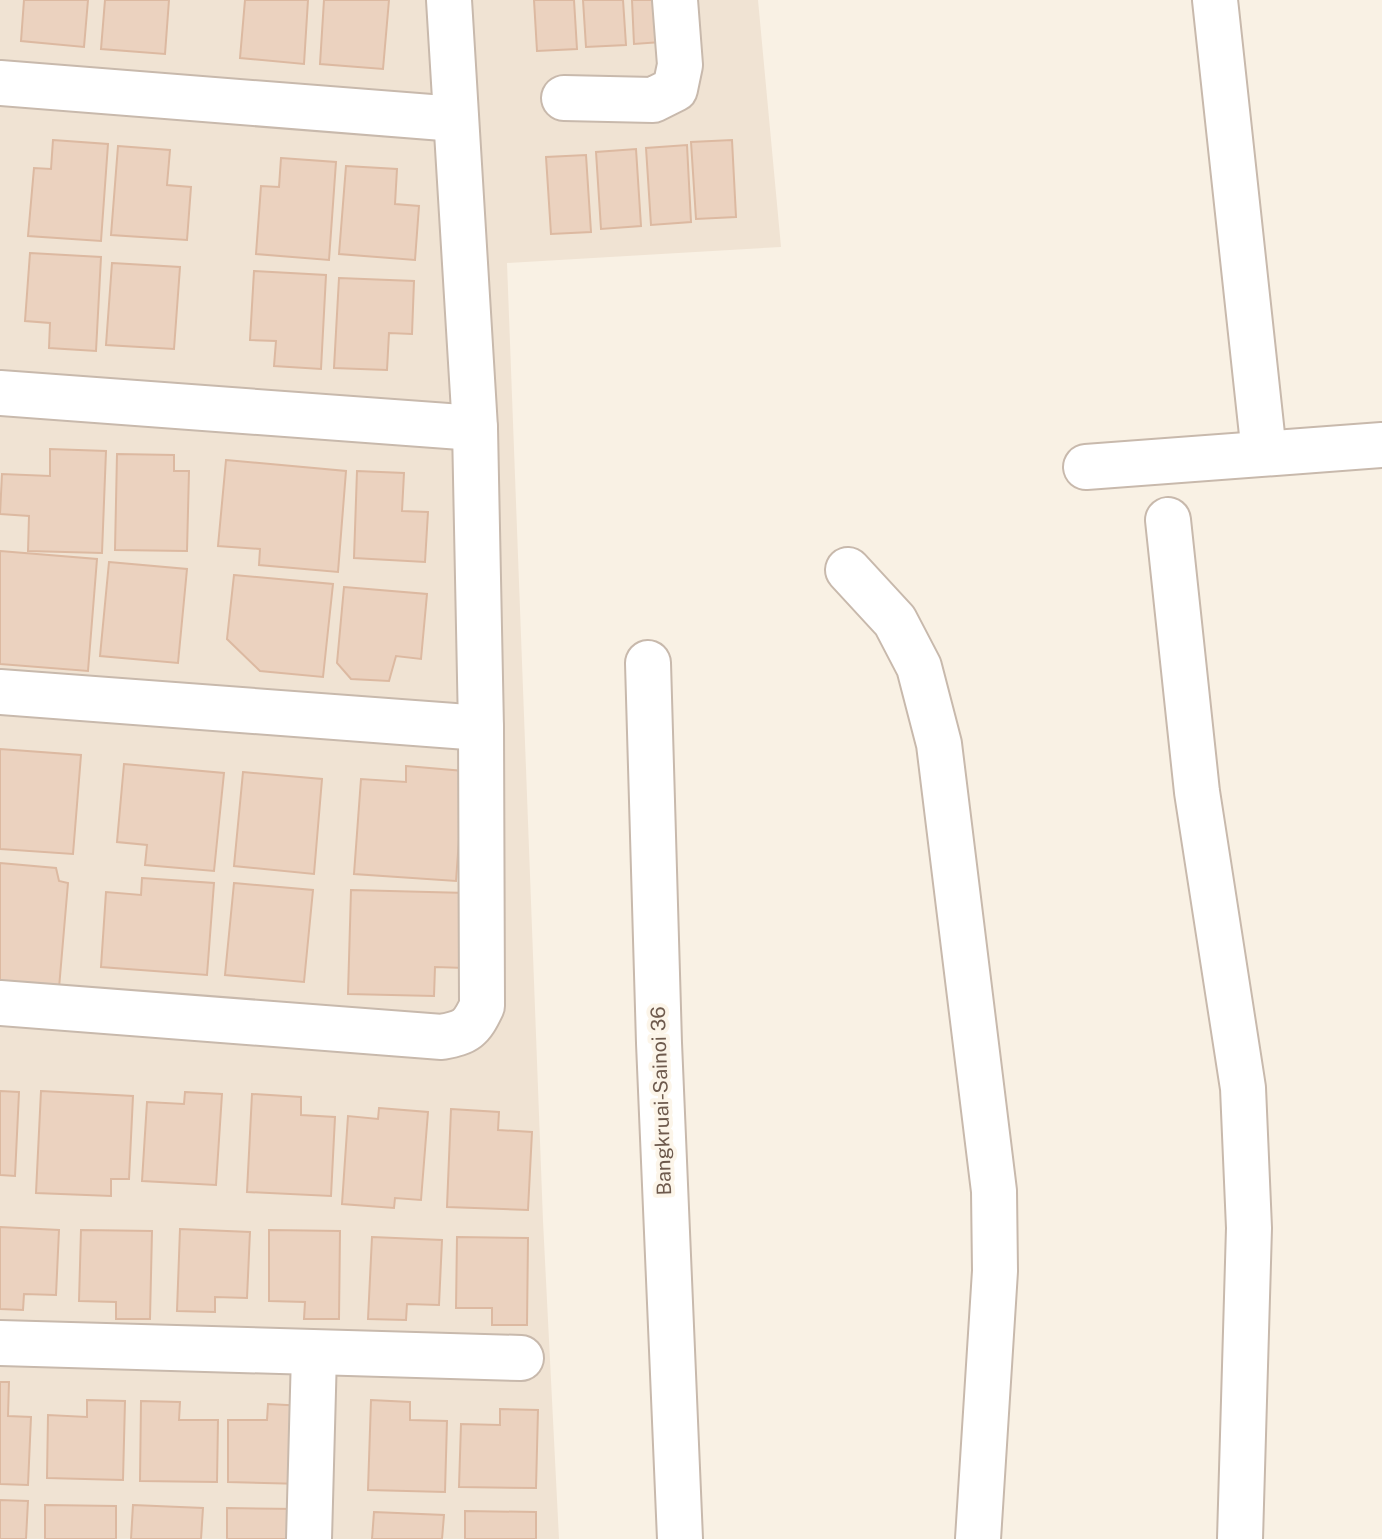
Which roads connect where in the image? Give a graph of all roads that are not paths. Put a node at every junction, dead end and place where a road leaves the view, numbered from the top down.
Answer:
1 (449, 0) edge
2 (675, 0) edge
3 (1215, 0) edge
4 (0, 83) edge
5 (564, 98) dead end
6 (456, 119) junction
7 (0, 393) edge
8 (475, 428) junction
9 (1382, 445) edge
10 (1264, 453) junction
11 (1086, 467) dead end
12 (1168, 520) dead end
13 (848, 570) dead end
14 (648, 663) dead end
15 (0, 692) edge
16 (481, 728) junction
17 (0, 1003) edge
18 (0, 1343) edge
19 (314, 1354) junction
20 (521, 1358) dead end
21 (309, 1539) edge
22 (680, 1539) edge
23 (978, 1539) edge
24 (1240, 1539) edge

1 - 6 street
2 - 5 street
3 - 10 street
4 - 6 street
6 - 8 street
7 - 8 street
8 - 16 street
9 - 10 street
10 - 11 street
12 - 24 street
13 - 23 street
14 - 22 street, Bangkruai-Sainoi 36
15 - 16 street
16 - 17 street
18 - 19 street
19 - 20 street
19 - 21 street

